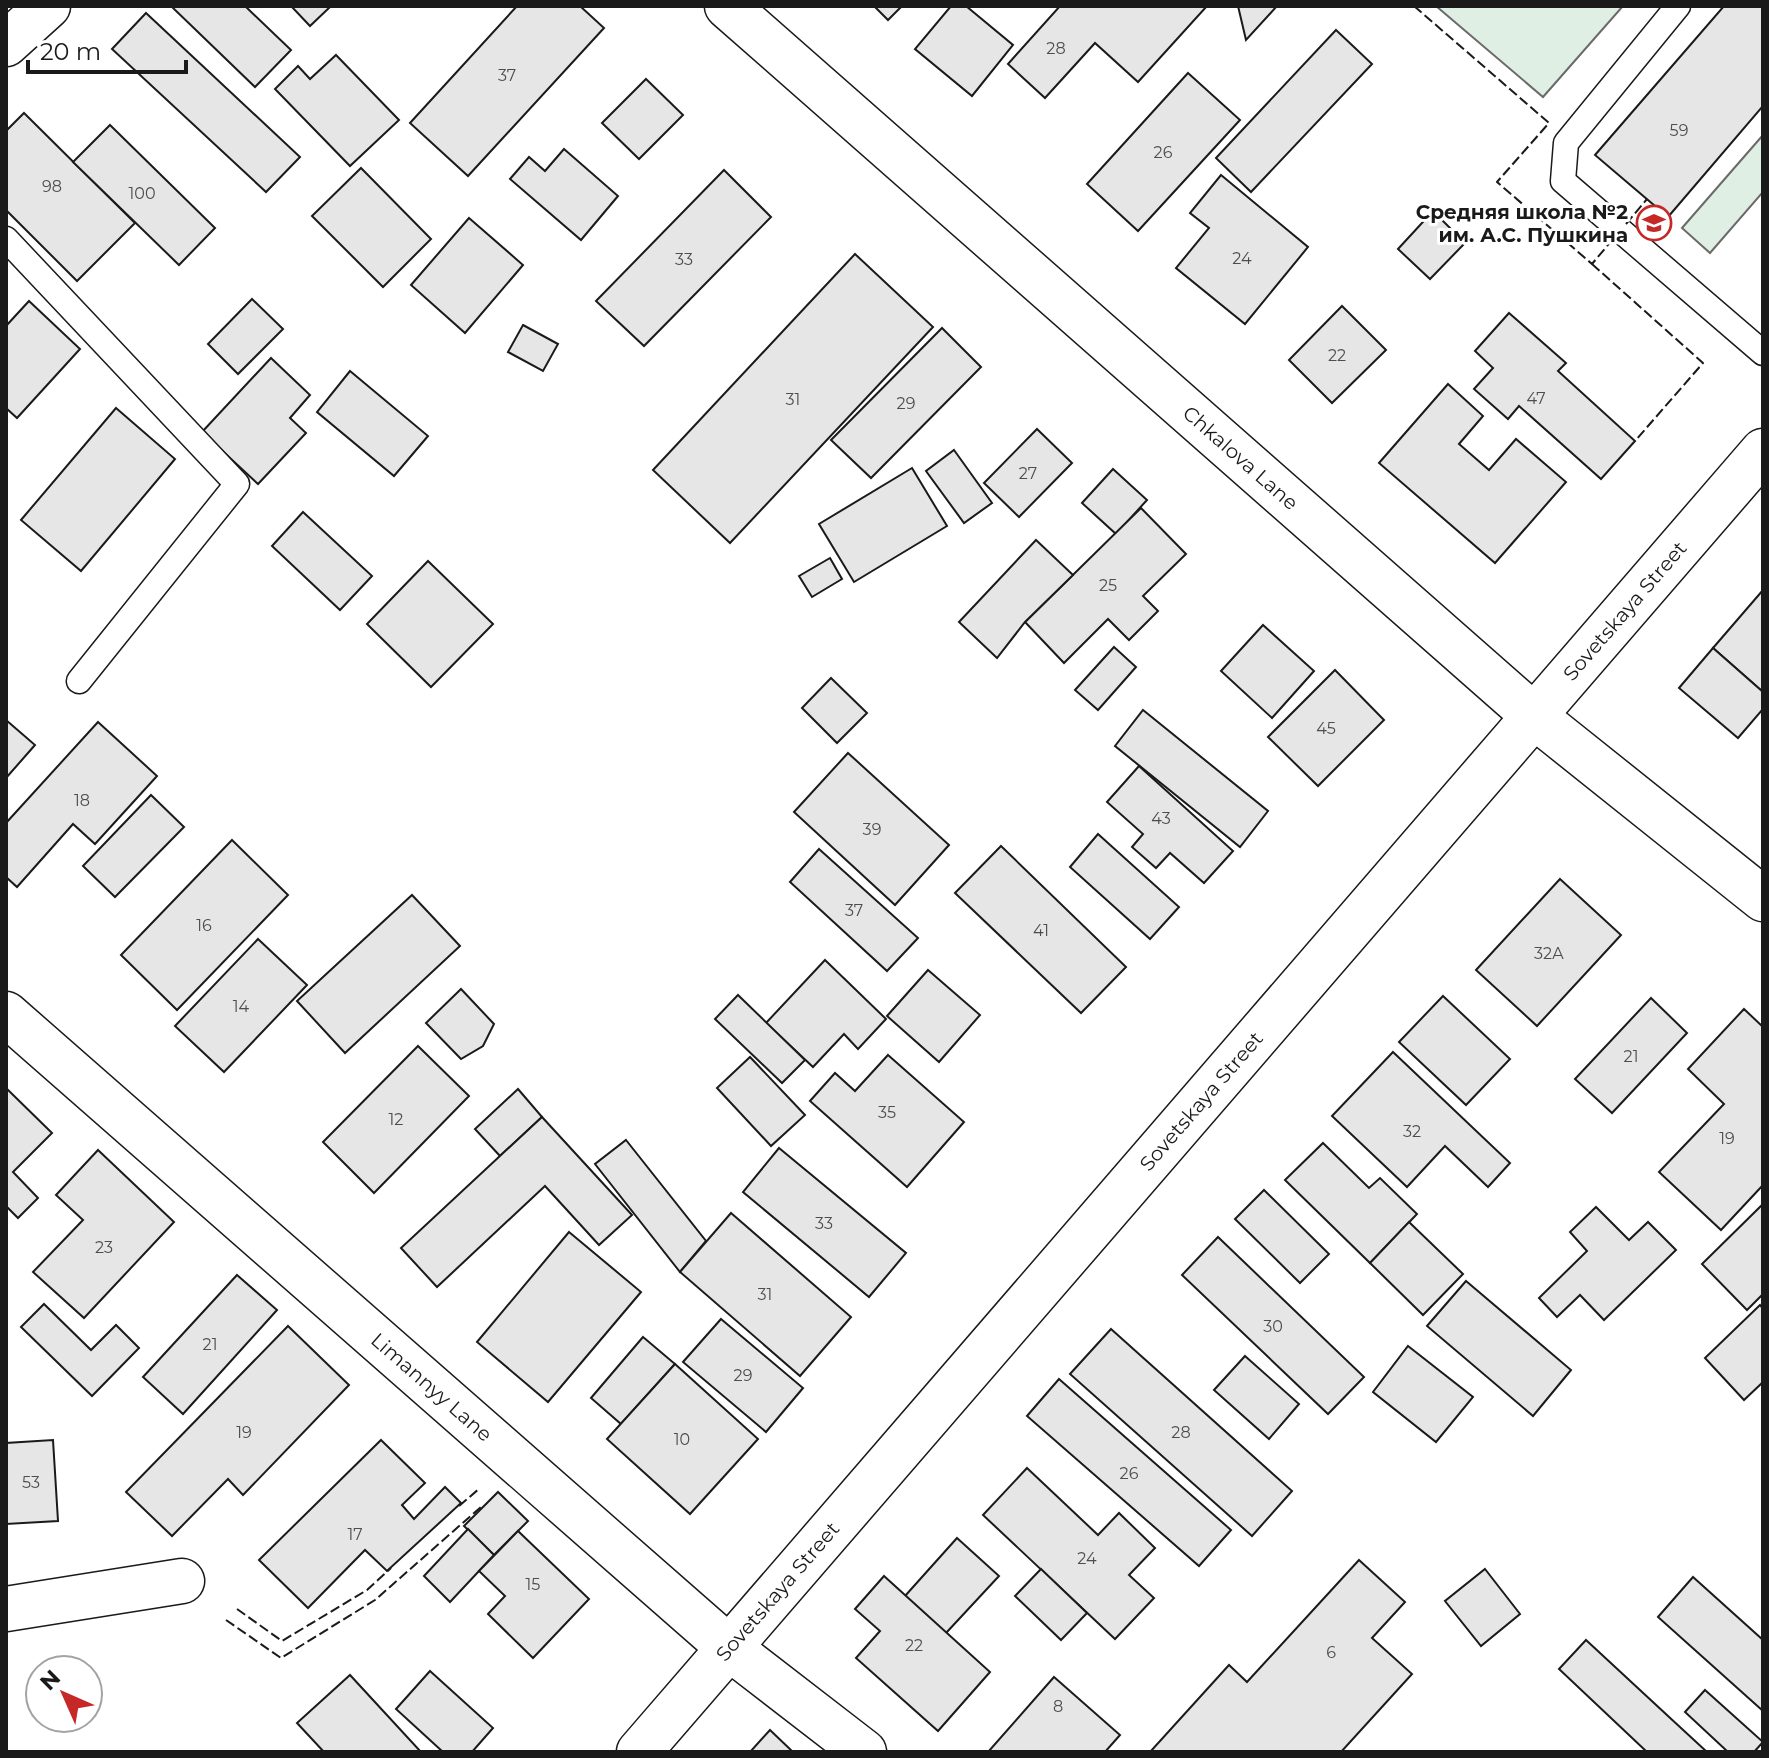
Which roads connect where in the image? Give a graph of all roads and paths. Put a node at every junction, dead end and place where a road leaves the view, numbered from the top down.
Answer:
1 (48, 6) edge
2 (727, 6) edge
3 (1678, 6) edge
4 (6, 44) edge
5 (6, 239) edge
6 (1763, 353) edge
7 (1763, 451) edge
8 (79, 681) dead end
9 (1534, 716) junction
10 (1763, 899) edge
11 (6, 1014) edge
12 (182, 1581) dead end
13 (6, 1609) edge
14 (728, 1647) junction
15 (639, 1752) edge
16 (864, 1752) edge

1 - 4 street
2 - 9 street, Chkalova Lane
3 - 6 lane
5 - 8 lane
7 - 9 street, Sovetskaya Street
9 - 10 street, Chkalova Lane
9 - 14 street, Sovetskaya Street
11 - 14 street, Limannyy Lane
12 - 13 street
14 - 15 street, Sovetskaya Street
14 - 16 street, Limannyy Lane

